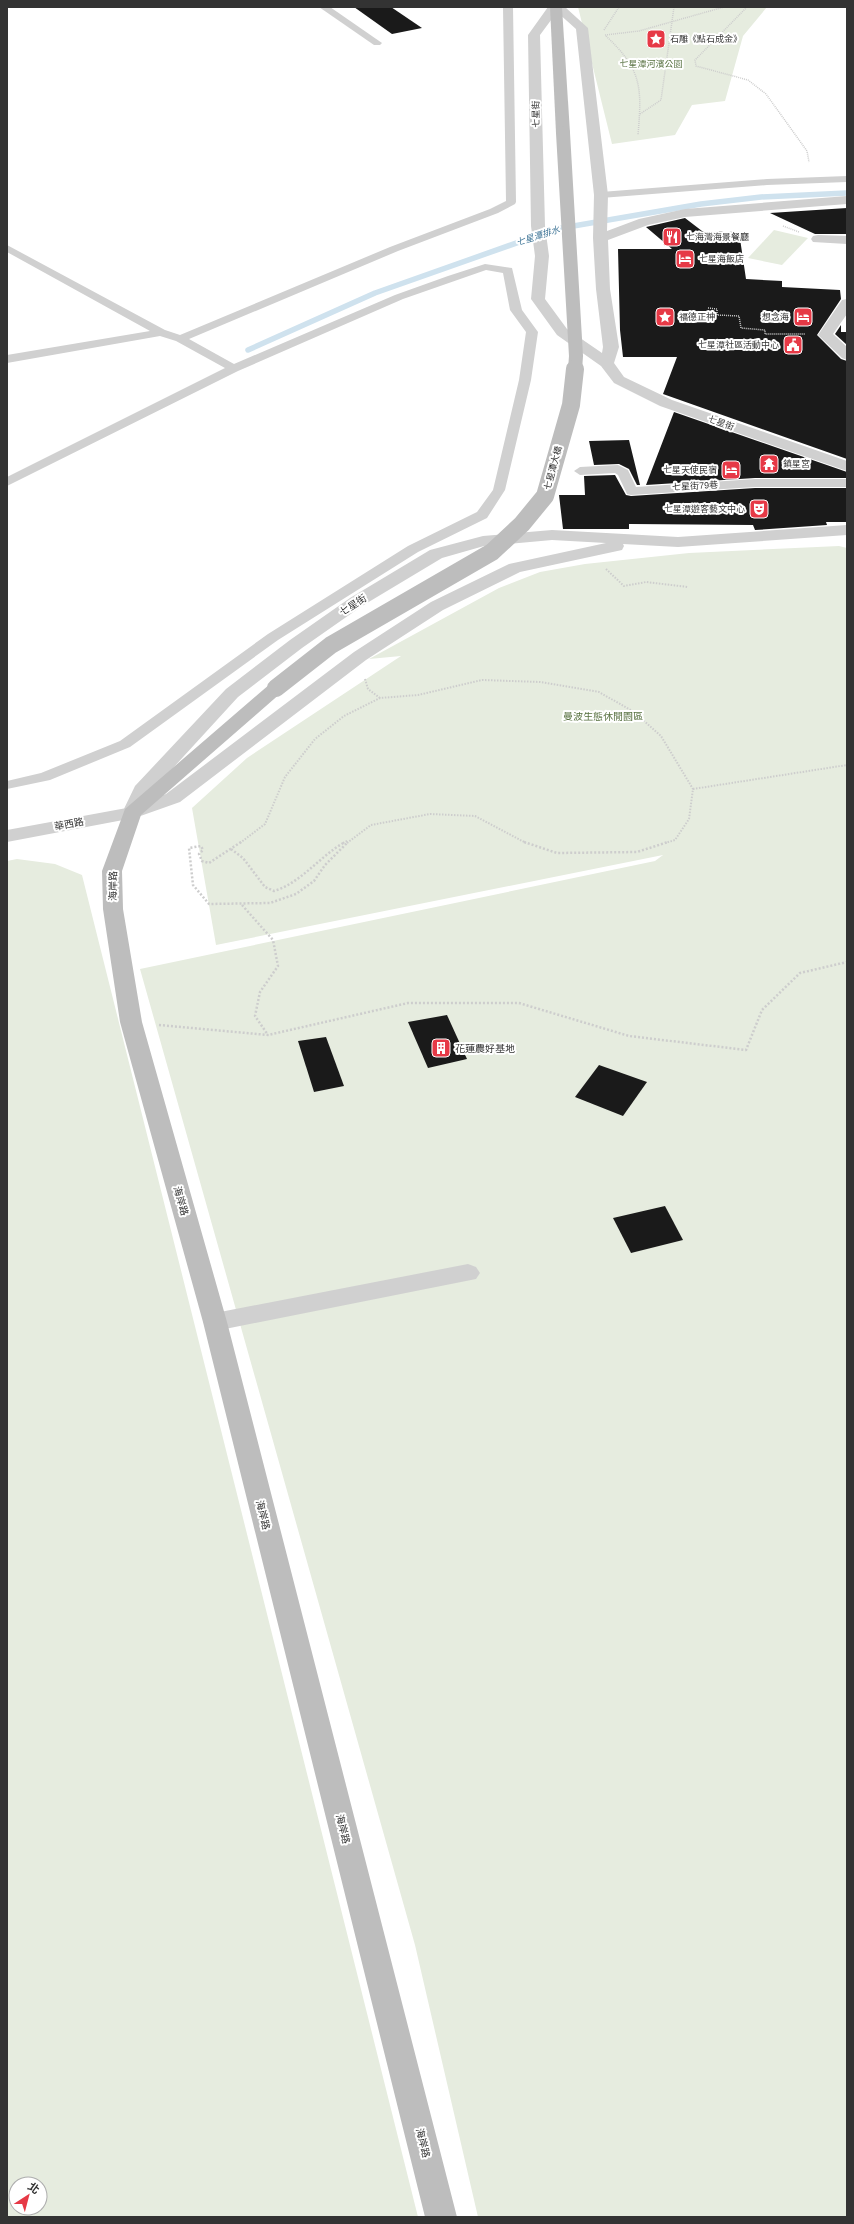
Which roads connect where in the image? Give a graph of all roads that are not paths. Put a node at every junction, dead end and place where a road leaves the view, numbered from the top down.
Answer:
1 (324, 7) edge
2 (508, 7) edge
3 (556, 7) edge
4 (377, 43) dead end
5 (847, 179) edge
6 (600, 202) junction
7 (846, 202) edge
8 (600, 233) junction
9 (818, 239) dead end
10 (847, 240) edge
11 (7, 248) edge
12 (847, 303) edge
13 (161, 332) junction
14 (180, 339) junction
15 (847, 355) edge
16 (7, 359) edge
17 (606, 363) junction
18 (234, 368) junction
19 (847, 466) edge
20 (580, 471) dead end
21 (7, 482) edge
22 (847, 483) edge
23 (847, 530) edge
24 (644, 540) junction
25 (7, 785) edge
26 (132, 813) junction
27 (7, 836) edge
28 (468, 1273) dead end
29 (214, 1322) junction
30 (441, 2217) edge

1 - 4 lane
2 - 14 lane
3 - 6 street
3 - 17 street, 七星街
3 - 26 main road, 七星潭大橋, bridge
5 - 6 lane
6 - 8 street
7 - 8 street
8 - 17 street
9 - 10 street
11 - 13 lane
12 - 15 street
13 - 14 lane
13 - 16 lane
14 - 18 lane
17 - 19 street, 七星街
18 - 21 lane
18 - 25 lane
20 - 22 lane, 七星街79巷
23 - 24 street, 七星街
24 - 26 street, 七星街
24 - 26 street, 七星街
26 - 27 street, 華西路
26 - 29 main road, 海岸路
28 - 29 street
29 - 30 main road, 海岸路

